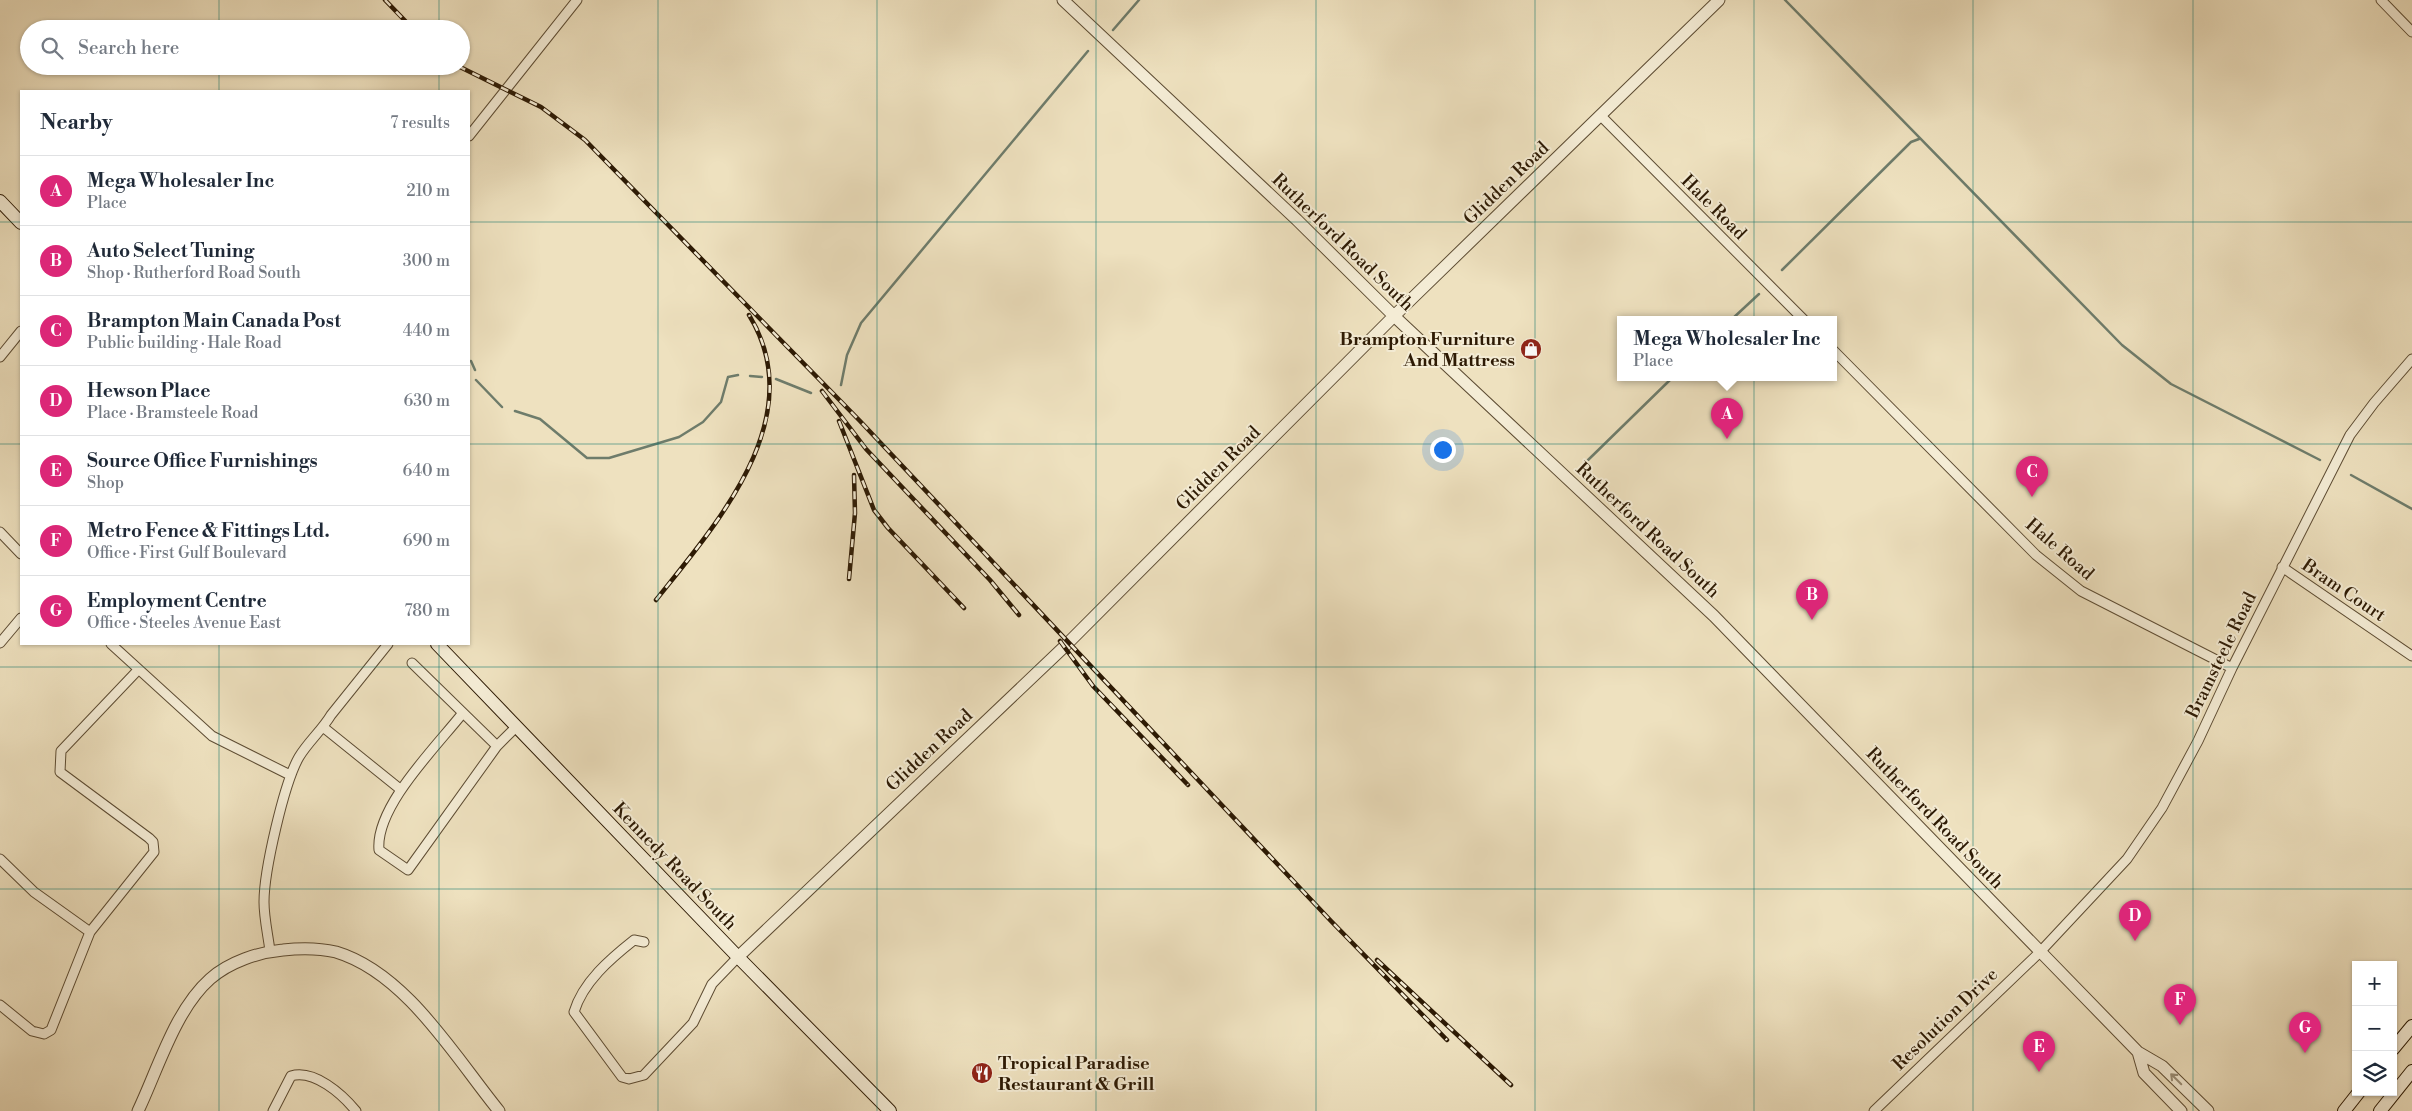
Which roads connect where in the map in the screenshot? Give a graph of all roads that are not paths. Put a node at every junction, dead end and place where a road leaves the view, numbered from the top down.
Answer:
1 (577, 0) edge
2 (1063, 0) edge
3 (1720, 0) edge
4 (2381, 0) edge
5 (2412, 32) edge
6 (1601, 116) junction
7 (470, 135) edge
8 (0, 201) edge
9 (20, 222) edge
10 (1394, 316) junction
11 (1800, 316) edge
12 (20, 332) edge
13 (1837, 354) edge
14 (0, 357) edge
15 (2412, 359) edge
16 (0, 532) edge
17 (20, 553) edge
18 (2282, 567) junction
19 (20, 619) edge
20 (0, 644) edge
21 (112, 645) edge
22 (387, 645) edge
23 (438, 645) edge
24 (2412, 656) edge
25 (412, 663) dead end
26 (2232, 668) junction
27 (138, 670) junction
28 (462, 714) junction
29 (323, 727) junction
30 (516, 727) junction
31 (497, 746) junction
32 (290, 775) junction
33 (400, 789) junction
34 (0, 859) edge
35 (90, 932) junction
36 (644, 942) dead end
37 (270, 951) junction
38 (2040, 952) junction
39 (738, 957) junction
40 (0, 1005) edge
41 (2412, 1026) edge
42 (2397, 1044) edge
43 (2138, 1052) junction
44 (2412, 1071) edge
45 (2356, 1096) edge
46 (138, 1111) edge
47 (273, 1111) edge
48 (356, 1111) edge
49 (499, 1111) edge
50 (890, 1111) edge
51 (1874, 1111) edge
52 (2181, 1111) edge
53 (2208, 1111) edge
54 (2344, 1111) edge
55 (2380, 1111) edge

1 - 7 street
2 - 10 street, Rutherford Road South
3 - 6 street, Glidden Road
4 - 5 street
6 - 10 street, Glidden Road
6 - 11 street, Hale Road
8 - 9 main road
10 - 38 street, Rutherford Road South
10 - 39 street, Glidden Road
12 - 14 street
13 - 26 street, Hale Road
15 - 18 street, Bramsteele Road
16 - 17 street
18 - 24 street, Bram Court
18 - 26 street, Bramsteele Road
19 - 20 street
21 - 27 street
22 - 29 street
23 - 30 main road, Kennedy Road South
25 - 28 street
26 - 38 street, Bramsteele Road
27 - 32 street
27 - 35 street
28 - 31 street
28 - 33 street
29 - 32 street
29 - 33 street
30 - 31 street
30 - 39 main road, Kennedy Road South
31 - 33 street
32 - 37 street
34 - 35 street
35 - 40 street
36 - 39 street
37 - 46 street
37 - 49 street
38 - 43 street, Rutherford Road South
38 - 51 street, Resolution Drive
39 - 50 main road, Kennedy Road South
41 - 42 main road
43 - 52 street, Rutherford Road South
53 -> 43 street
44 - 55 main road
45 - 54 main road
47 - 48 street

